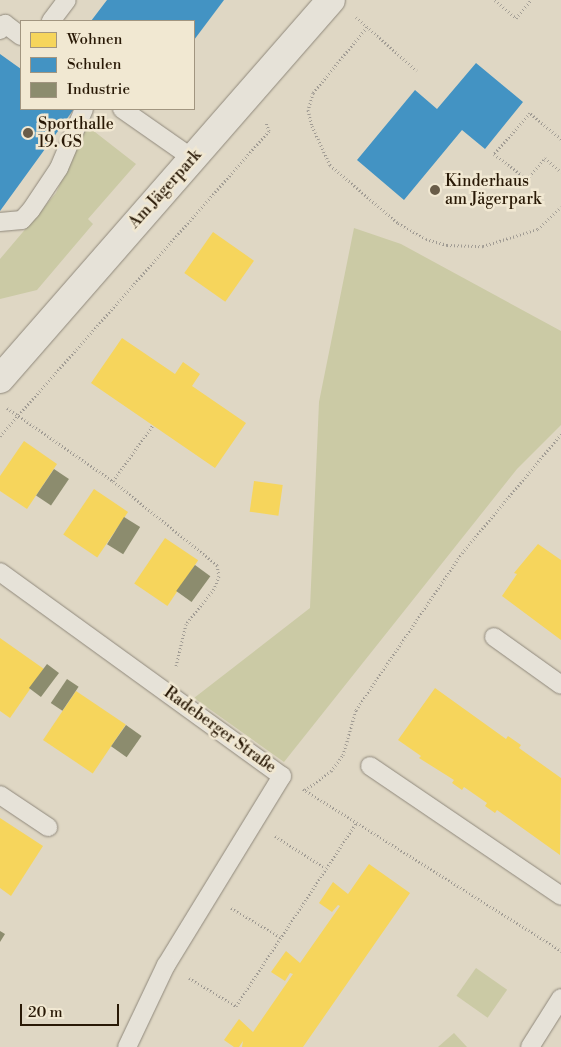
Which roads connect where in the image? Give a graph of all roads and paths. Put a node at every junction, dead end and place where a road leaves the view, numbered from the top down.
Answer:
1 (67, 0) edge
2 (495, 0) edge
3 (531, 0) edge
4 (340, 5) edge
5 (52, 20) edge
6 (367, 27) junction
7 (0, 30) edge
8 (20, 35) edge
9 (417, 71) dead end
10 (254, 89) junction
11 (84, 110) edge
12 (123, 110) edge
13 (561, 139) edge
14 (192, 158) junction
15 (561, 172) edge
16 (561, 207) edge
17 (0, 222) edge
18 (0, 379) edge
19 (0, 403) edge
20 (18, 416) junction
21 (153, 425) dead end
22 (561, 434) edge
23 (0, 436) edge
24 (113, 481) junction
25 (0, 572) edge
26 (494, 637) dead end
27 (561, 685) edge
28 (164, 689) junction
29 (370, 766) dead end
30 (305, 790) dead end
31 (0, 795) edge
32 (314, 796) dead end
33 (357, 822) junction
34 (48, 827) dead end
35 (293, 847) dead end
36 (325, 868) junction
37 (561, 896) edge
38 (232, 909) dead end
39 (280, 937) junction
40 (561, 951) edge
41 (187, 977) dead end
42 (561, 998) edge
43 (127, 1047) edge
44 (530, 1047) edge

1 - 5 lane
2 - 3 path
4 - 6 path
4 - 10 street, Am Jägerpark
6 - 9 path
6 - 16 path
7 - 8 lane
10 - 14 street, Am Jägerpark
10 - 20 path
11 - 17 lane
12 - 14 lane
13 - 15 path
14 - 18 street, Am Jägerpark
19 - 20 path
20 - 23 path
20 - 24 path
21 - 24 path
22 - 30 path
24 - 28 path
25 - 28 lane, Radeberger Straße
26 - 27 lane
28 - 43 lane, Radeberger Straße
29 - 37 lane
31 - 34 lane
32 - 33 path
33 - 36 path
33 - 40 path
35 - 36 path
36 - 39 path
38 - 39 path
39 - 41 path
42 - 44 lane

